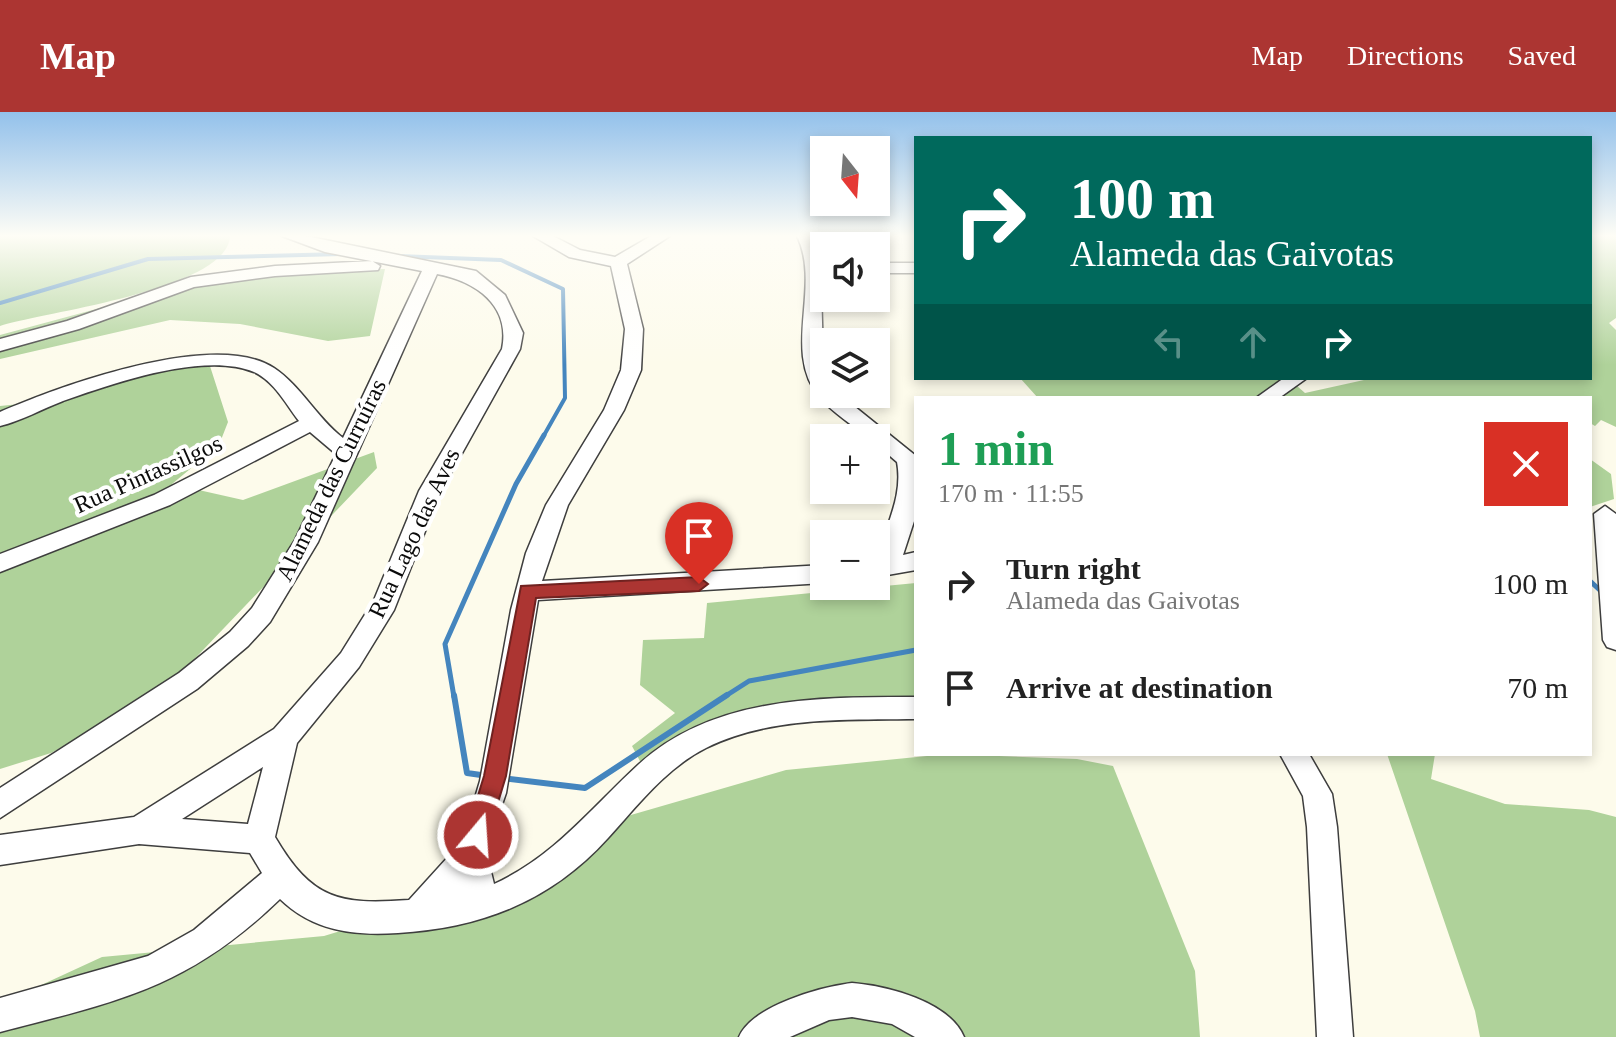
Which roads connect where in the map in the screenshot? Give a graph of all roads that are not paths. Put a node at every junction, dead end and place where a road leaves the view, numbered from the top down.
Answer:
1 (213, 279) edge
2 (417, 279) edge
3 (475, 279) edge
4 (622, 279) edge
5 (0, 345) edge
6 (1294, 380) edge
7 (1269, 396) edge
8 (845, 408) edge
9 (0, 420) edge
10 (312, 423) junction
11 (348, 453) junction
12 (1604, 513) edge
13 (890, 546) edge
14 (914, 561) edge
15 (0, 563) edge
16 (890, 565) edge
17 (810, 575) edge
18 (527, 591) junction
19 (1616, 640) edge
20 (914, 708) edge
21 (284, 738) junction
22 (1295, 756) edge
23 (0, 804) edge
24 (139, 830) junction
25 (259, 839) junction
26 (0, 850) edge
27 (471, 851) junction
28 (279, 878) junction
29 (483, 905) junction
30 (417, 916) junction
31 (0, 1015) edge
32 (757, 1037) edge
33 (946, 1037) edge
34 (1335, 1037) edge

1 - 5 street
2 - 11 street, Alameda das Curruíras
3 - 21 street, Rua Lago das Aves
4 - 18 street
6 - 7 street
8 - 13 street
9 - 10 street
10 - 11 street
10 - 15 street, Rua Pintassilgos
11 - 23 street, Alameda das Curruíras
12 - 19 street
14 - 16 street
17 - 18 street
18 - 27 street
20 - 29 street
21 - 24 street, Rua Lago das Aves
21 - 25 street, Rua Lago das Aves
22 - 34 street
24 - 25 street
24 - 26 street
25 - 28 street
27 - 29 street
27 - 30 street
28 - 30 street
28 - 31 street
29 - 30 street
32 - 33 street

